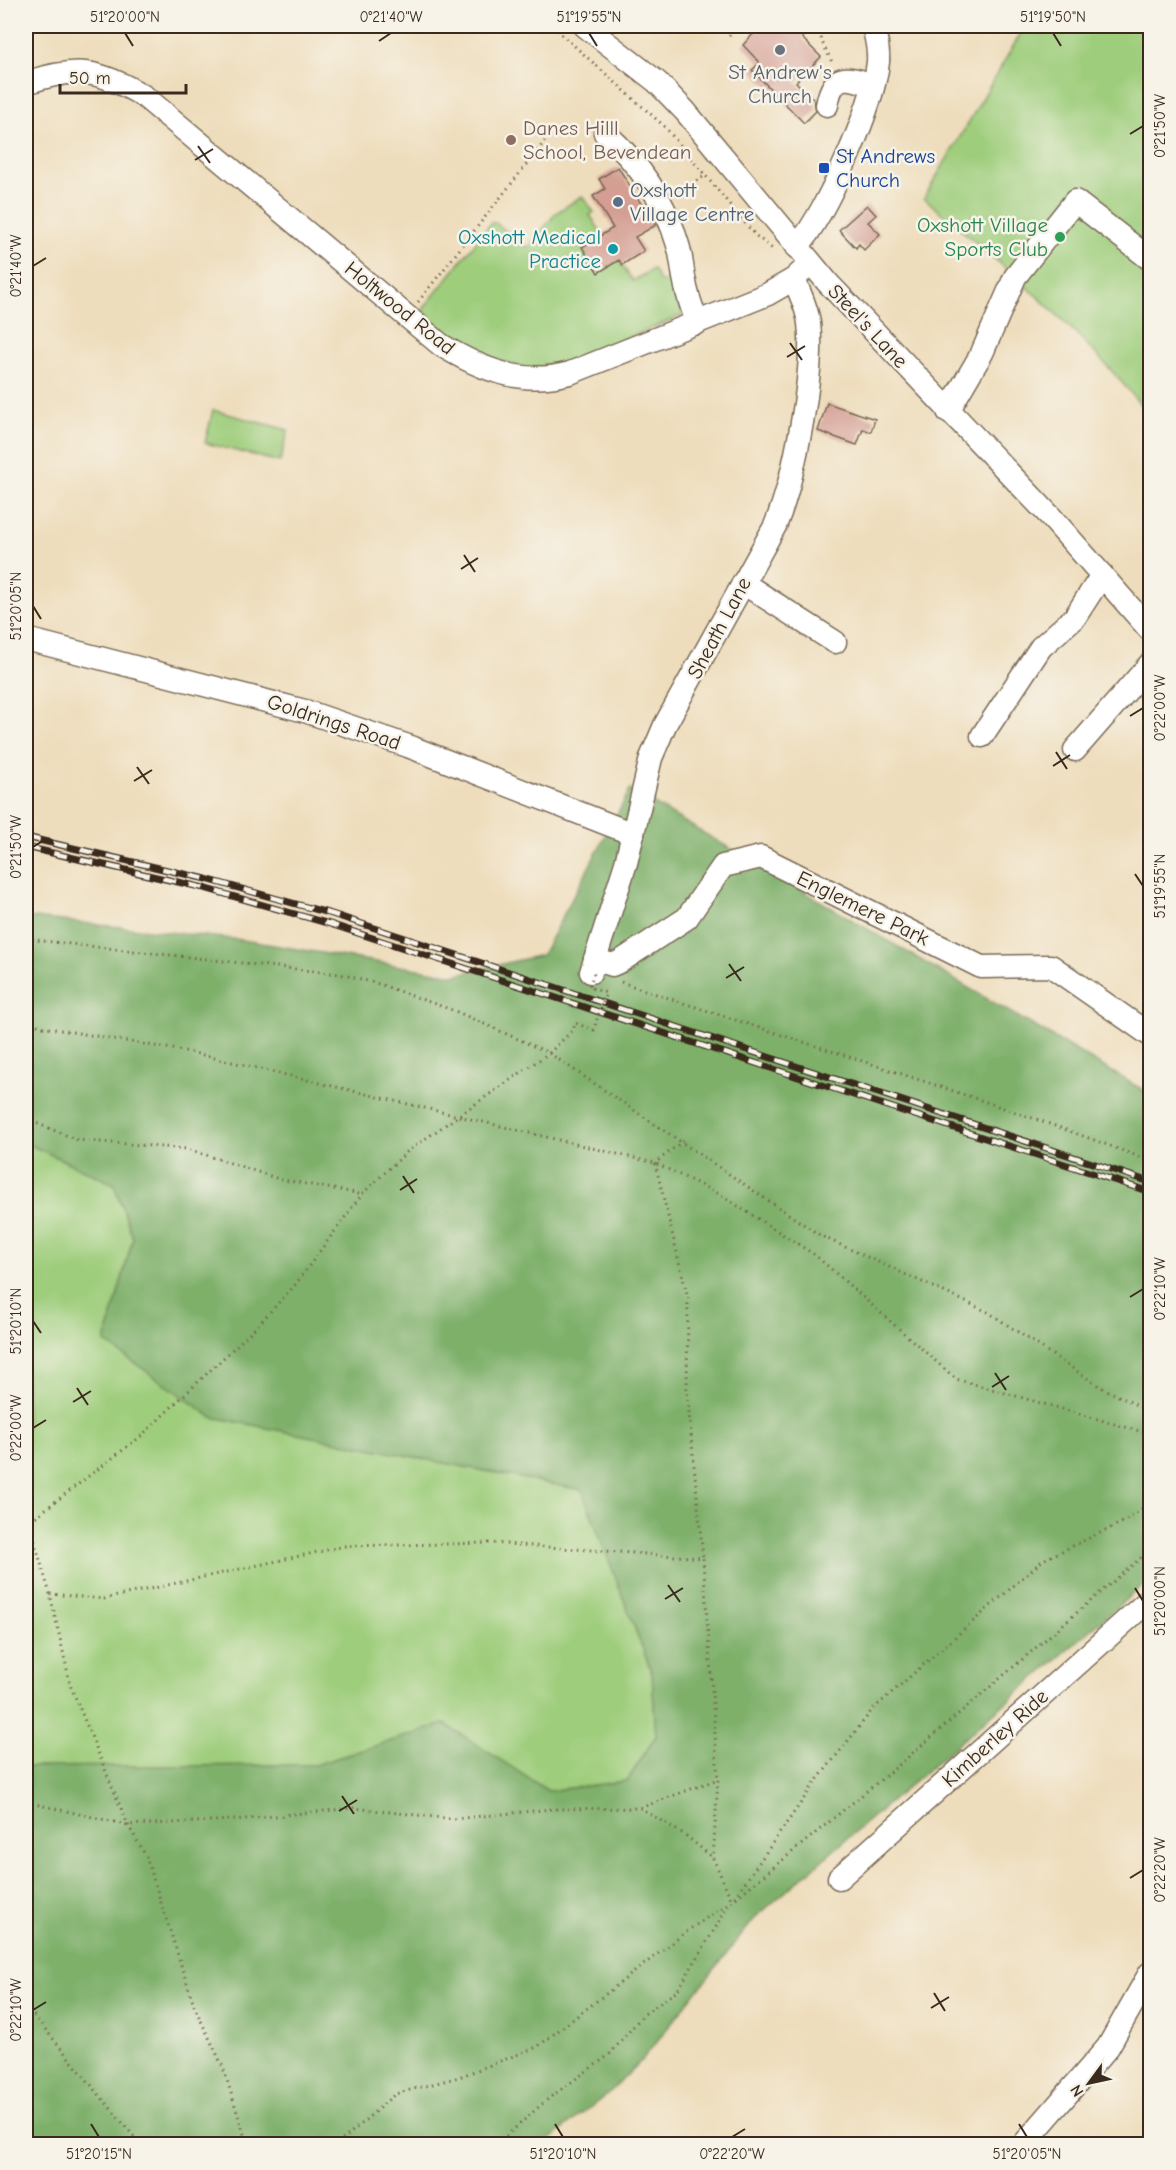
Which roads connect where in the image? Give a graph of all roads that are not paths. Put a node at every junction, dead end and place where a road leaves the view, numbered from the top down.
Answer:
1 (585, 26) edge
2 (873, 26) edge
3 (26, 83) edge
4 (873, 85) junction
5 (828, 105) dead end
6 (605, 133) dead end
7 (795, 254) junction
8 (1150, 259) edge
9 (794, 279) junction
10 (697, 323) junction
11 (948, 411) junction
12 (1102, 575) junction
13 (743, 583) junction
14 (1150, 630) edge
15 (26, 639) edge
16 (835, 642) dead end
17 (1150, 664) edge
18 (982, 736) dead end
19 (1075, 750) dead end
20 (633, 834) junction
21 (598, 972) joint
22 (1150, 1035) edge
23 (1150, 1599) edge
24 (839, 1878) dead end
25 (1150, 1973) edge
26 (1024, 2145) edge

1 - 7 street, Steel's Lane
2 - 4 street, Holtwood Road
3 - 10 street, Holtwood Road
4 - 5 street
4 - 7 street, Holtwood Road
6 - 10 street
7 - 9 street, Holtwood Road
7 - 11 street, Steel's Lane
8 - 11 street
9 - 10 street, Holtwood Road
9 - 13 street, Sheath Lane
11 - 12 street, Steel's Lane
12 - 14 street, Steel's Lane
12 - 18 street
13 - 16 street
13 - 20 street, Sheath Lane
15 - 20 street, Goldrings Road
17 - 19 street
20 - 21 street, Sheath Lane
21 - 22 street, Englemere Park
23 - 24 street, Kimberley Ride
25 - 26 street

